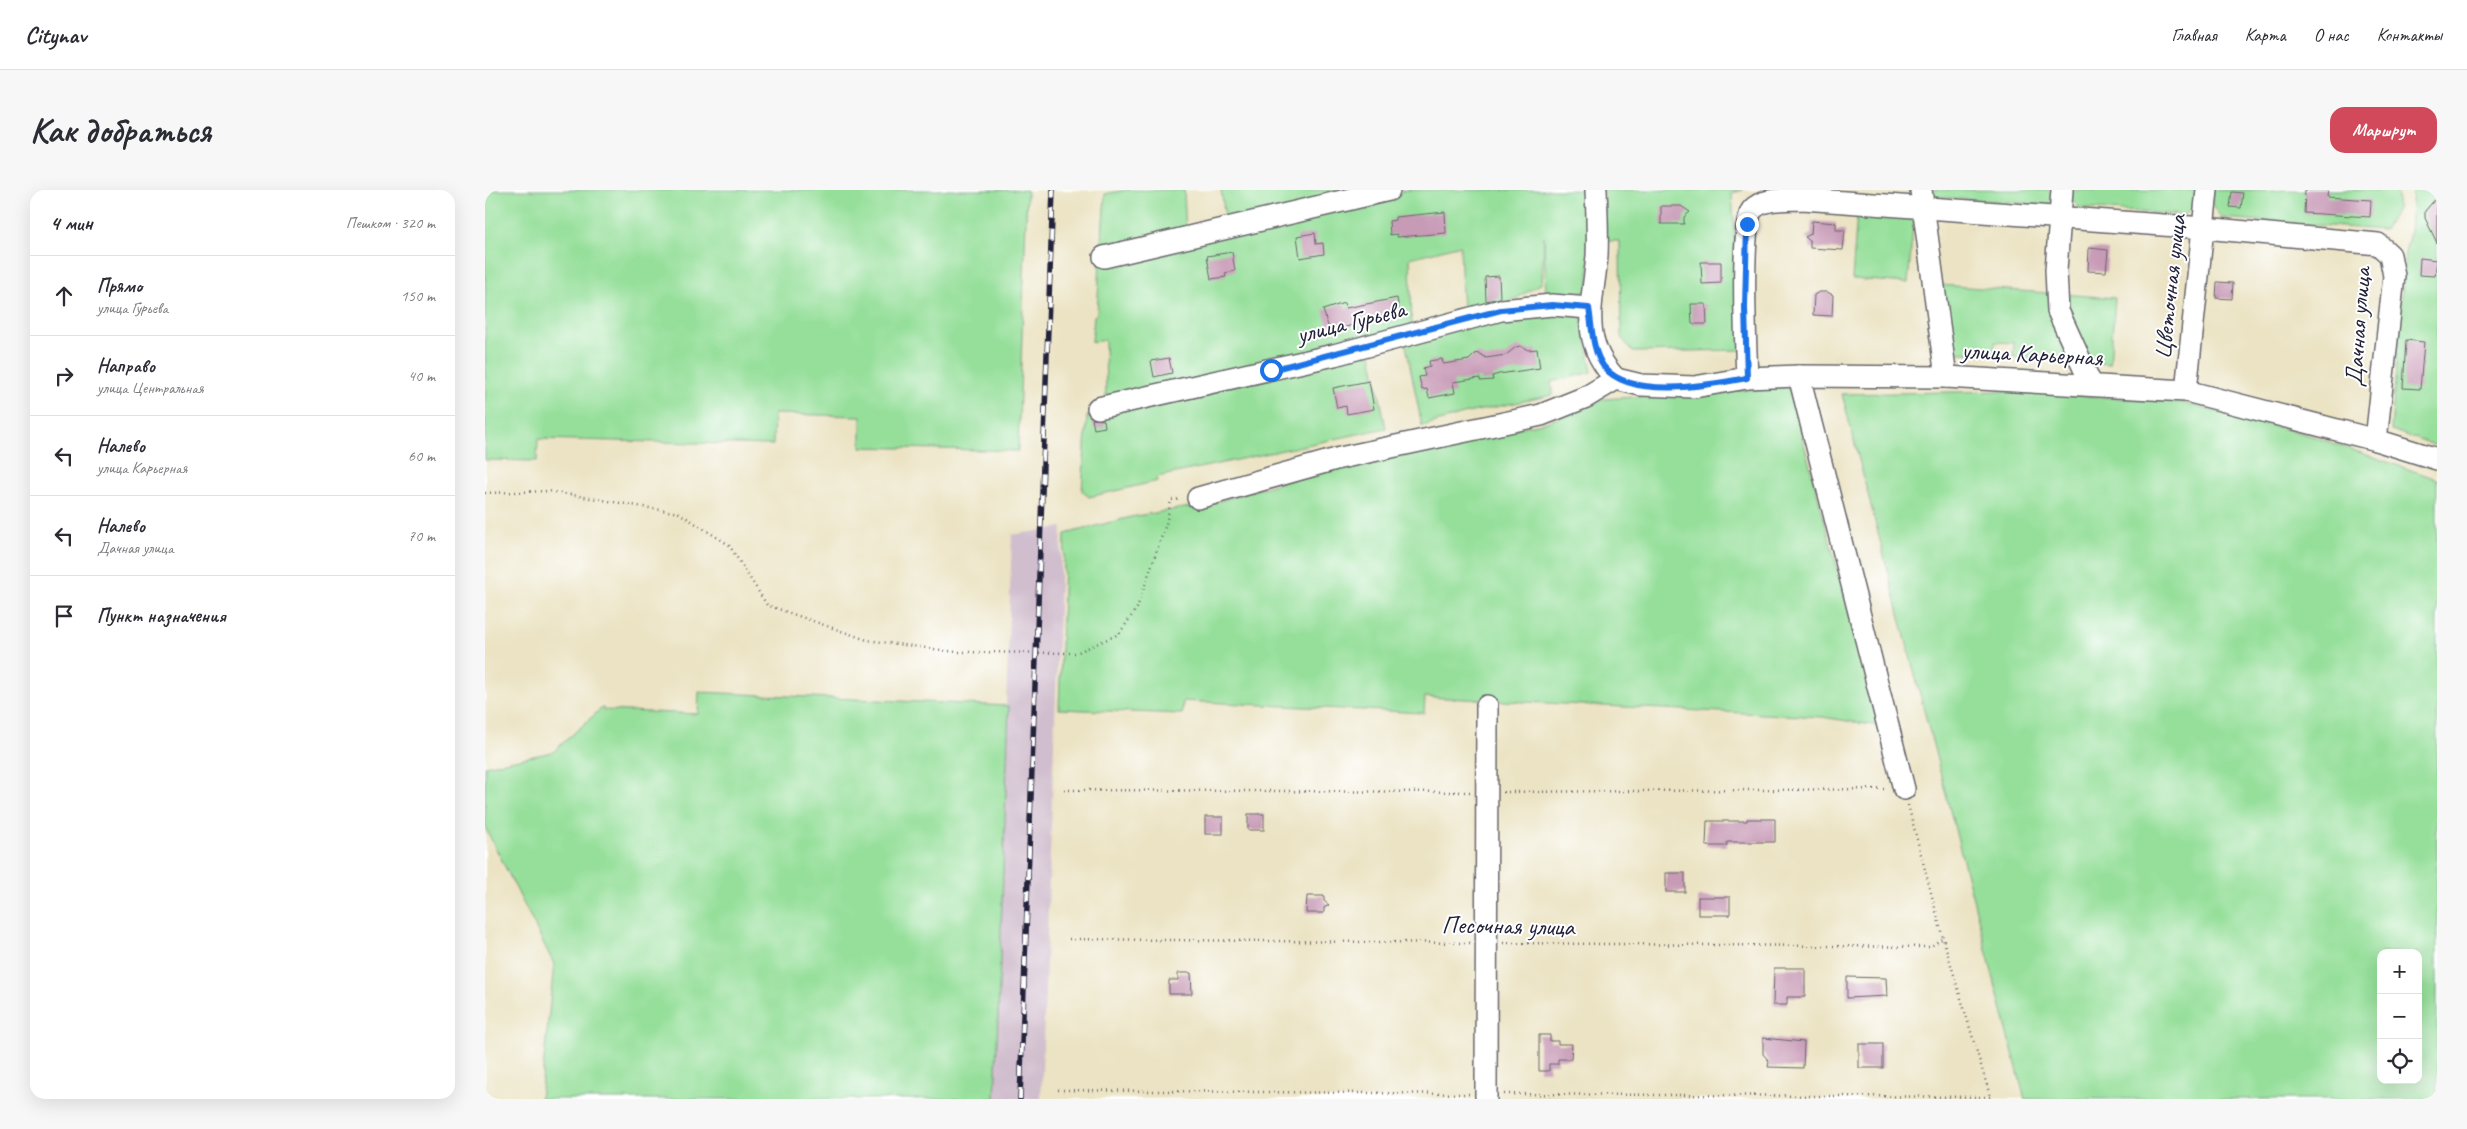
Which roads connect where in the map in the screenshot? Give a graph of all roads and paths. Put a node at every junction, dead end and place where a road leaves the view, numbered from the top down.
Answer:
1 (1389, 190) edge
2 (1596, 190) edge
3 (2062, 190) edge
4 (2207, 190) edge
5 (1921, 199) edge
6 (2060, 219) junction
7 (2204, 228) junction
8 (1104, 257) dead end
9 (1589, 308) junction
10 (1799, 376) junction
11 (1946, 377) junction
12 (1747, 378) junction
13 (1616, 379) junction
14 (2091, 384) junction
15 (2187, 390) junction
16 (1098, 408) dead end
17 (2377, 440) junction
18 (2437, 459) edge
19 (485, 493) edge
20 (1198, 498) joint
21 (1487, 706) dead end
22 (1904, 789) joint
23 (1943, 938) junction
24 (1069, 939) dead end
25 (1487, 943) junction
26 (1058, 1090) dead end
27 (1486, 1097) edge
28 (1990, 1098) edge

1 - 8 street
2 - 9 street
3 - 6 street
4 - 7 street, Цветочная улица
5 - 6 street, Дачная улица
5 - 11 street
5 - 12 street, Дачная улица
6 - 7 street, Дачная улица
6 - 14 street
7 - 15 street, Цветочная улица
7 - 17 street, Дачная улица
9 - 13 street
9 - 16 street, улица Гурьева
10 - 11 street, улица Карьерная
10 - 12 street, улица Карьерная
10 - 22 street
11 - 14 street, улица Карьерная
12 - 13 street, улица Карьерная
13 - 20 street
14 - 15 street, улица Карьерная
15 - 17 street, улица Карьерная
17 - 18 street, улица Карьерная
19 - 20 path
21 - 25 street
22 - 23 path
23 - 25 path, Песочная улица
23 - 28 path
24 - 25 path, Песочная улица
25 - 27 street
26 - 27 path
27 - 28 path

